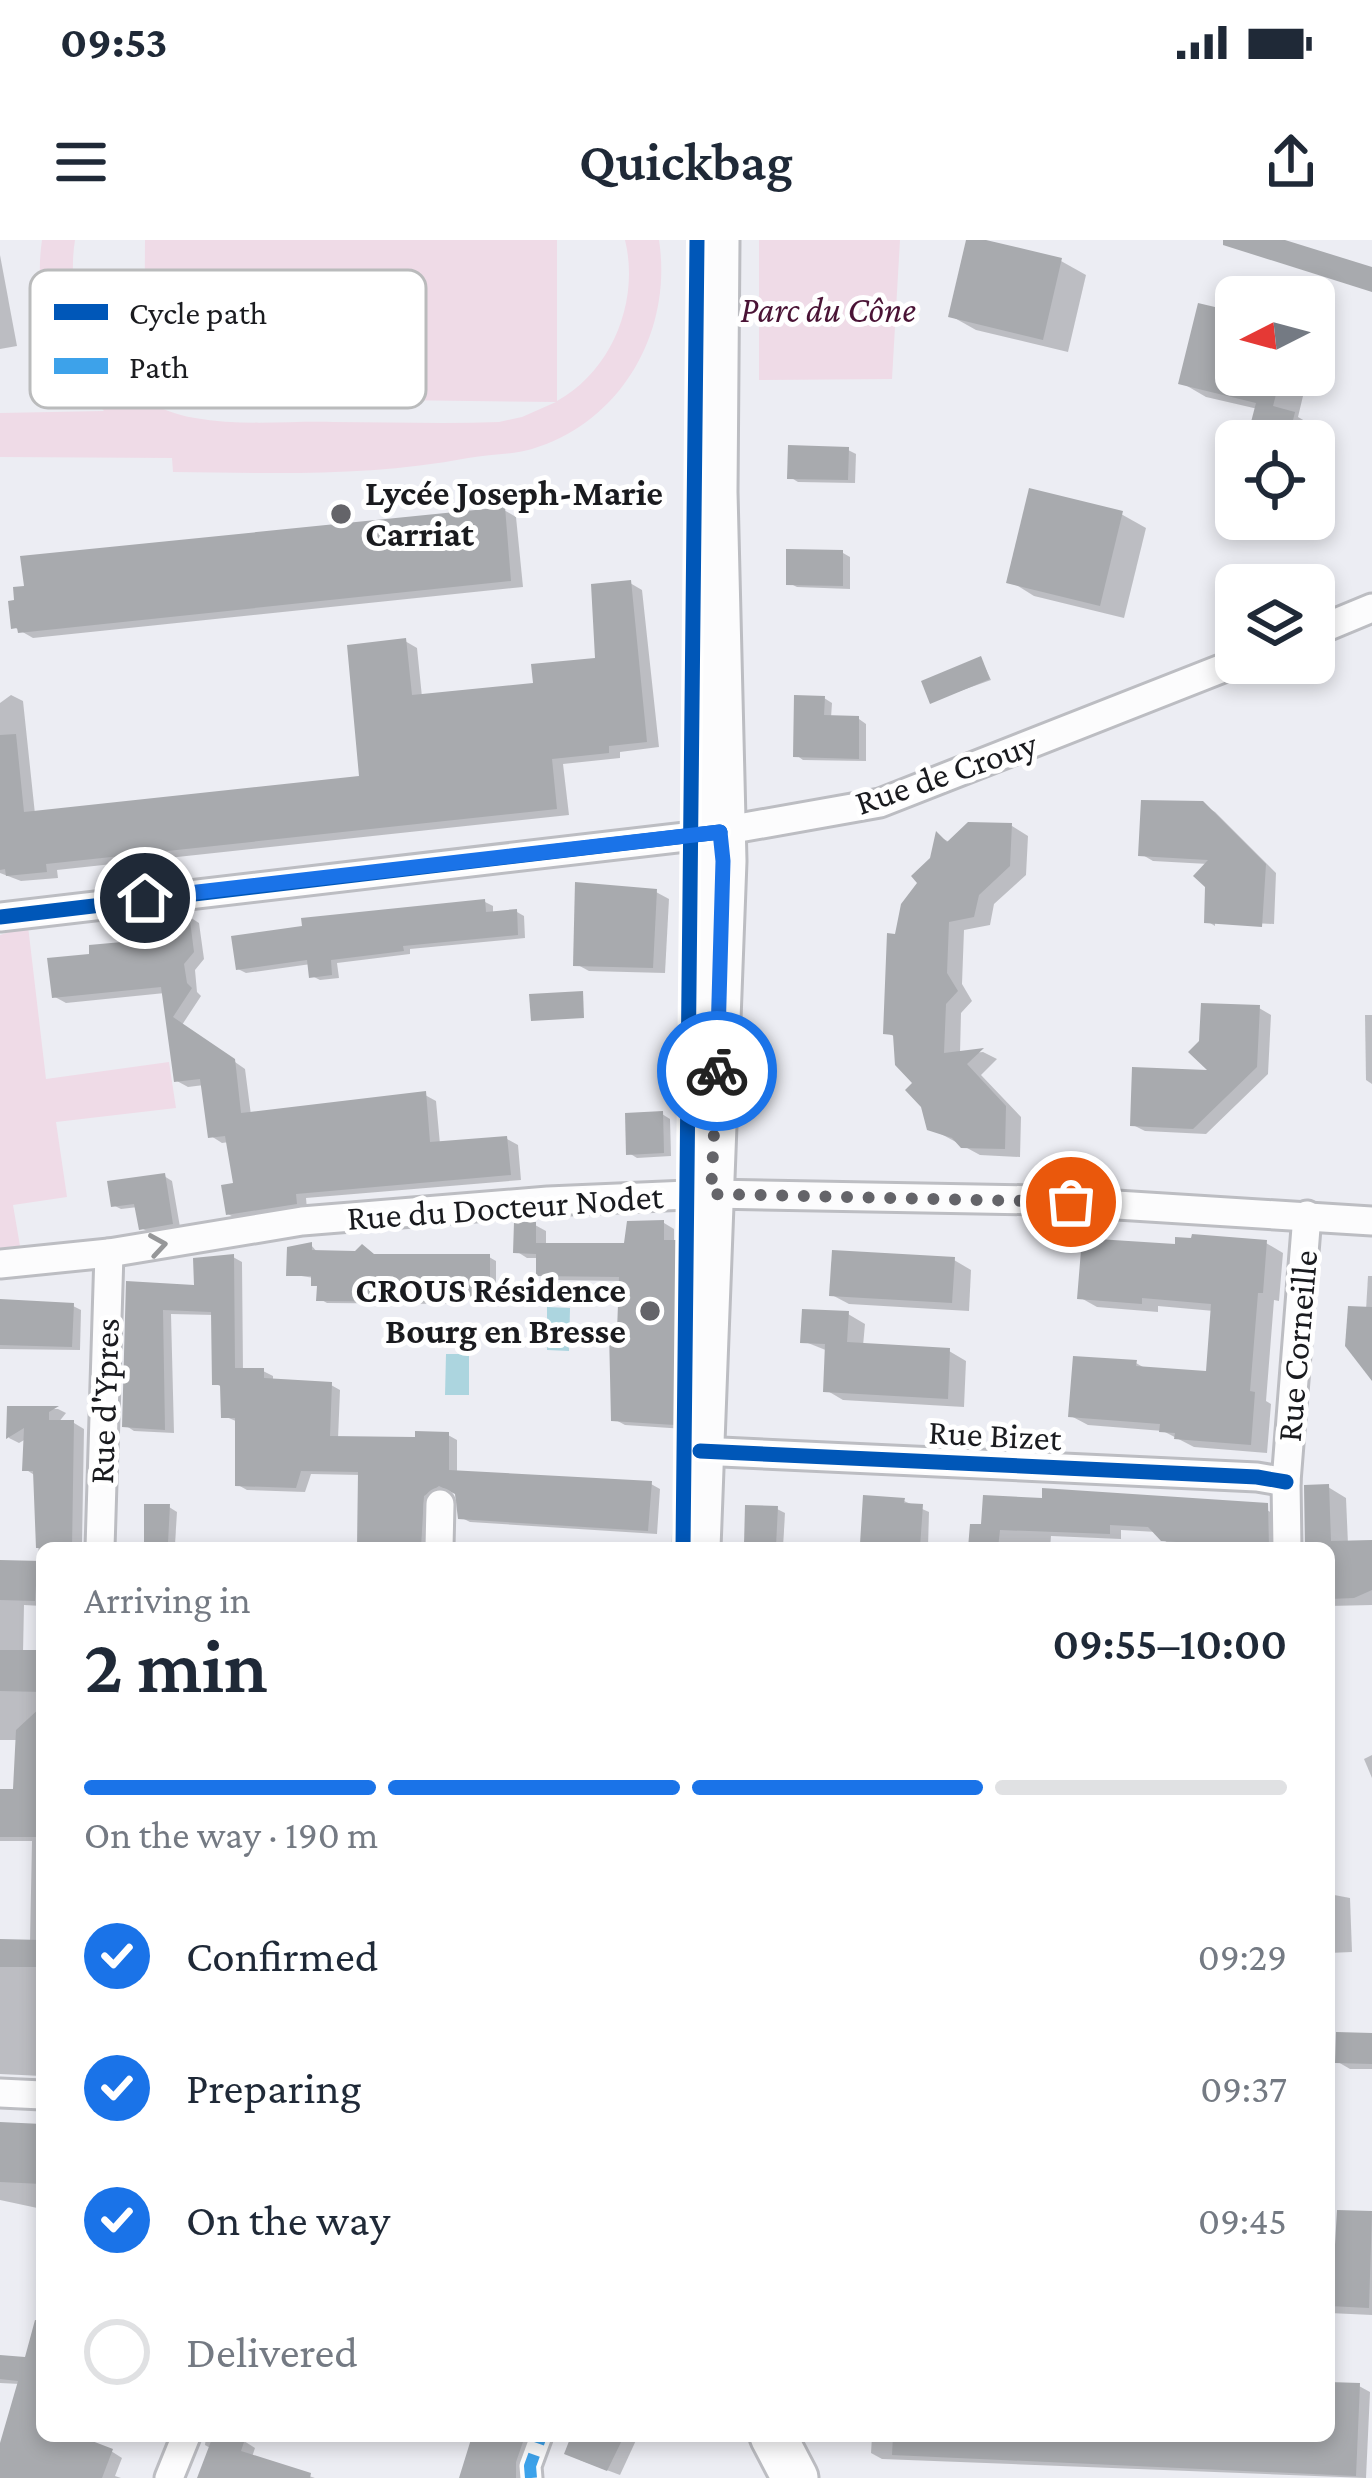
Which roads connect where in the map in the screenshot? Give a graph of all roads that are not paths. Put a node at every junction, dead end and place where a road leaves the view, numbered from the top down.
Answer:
1 (716, 240) edge
2 (1372, 608) edge
3 (1335, 623) edge
4 (1215, 671) edge
5 (720, 832) junction
6 (0, 916) edge
7 (711, 1194) junction
8 (1307, 1215) junction
9 (1372, 1221) edge
10 (109, 1253) junction
11 (0, 1264) edge
12 (700, 1451) junction
13 (1286, 1482) junction
14 (440, 1504) dead end
15 (100, 1542) edge
16 (439, 1542) edge
17 (697, 1542) edge
18 (1287, 1542) edge
19 (0, 2093) edge
20 (36, 2095) edge
21 (184, 2442) edge
22 (539, 2442) edge
23 (776, 2442) edge
24 (170, 2478) edge
25 (531, 2478) edge
26 (795, 2478) edge

1 - 5 main road
2 - 3 street
4 - 5 street, Rue de Crouy
5 - 6 street, Rue de Crouy
5 - 7 main road
7 - 8 street, Rue du Docteur Nodet
10 -> 7 street, Rue du Docteur Nodet
7 - 12 main road
8 - 9 street, Rue du Docteur Nodet
8 - 13 street, Rue Corneille
10 - 11 street, Rue du Docteur Nodet
10 - 15 street, Rue d'Ypres
12 - 13 street, Rue Bizet
12 - 17 main road
13 - 18 street, Rue Corneille
14 - 16 street
19 - 20 street
21 - 24 street
22 - 25 street
23 - 26 main road

